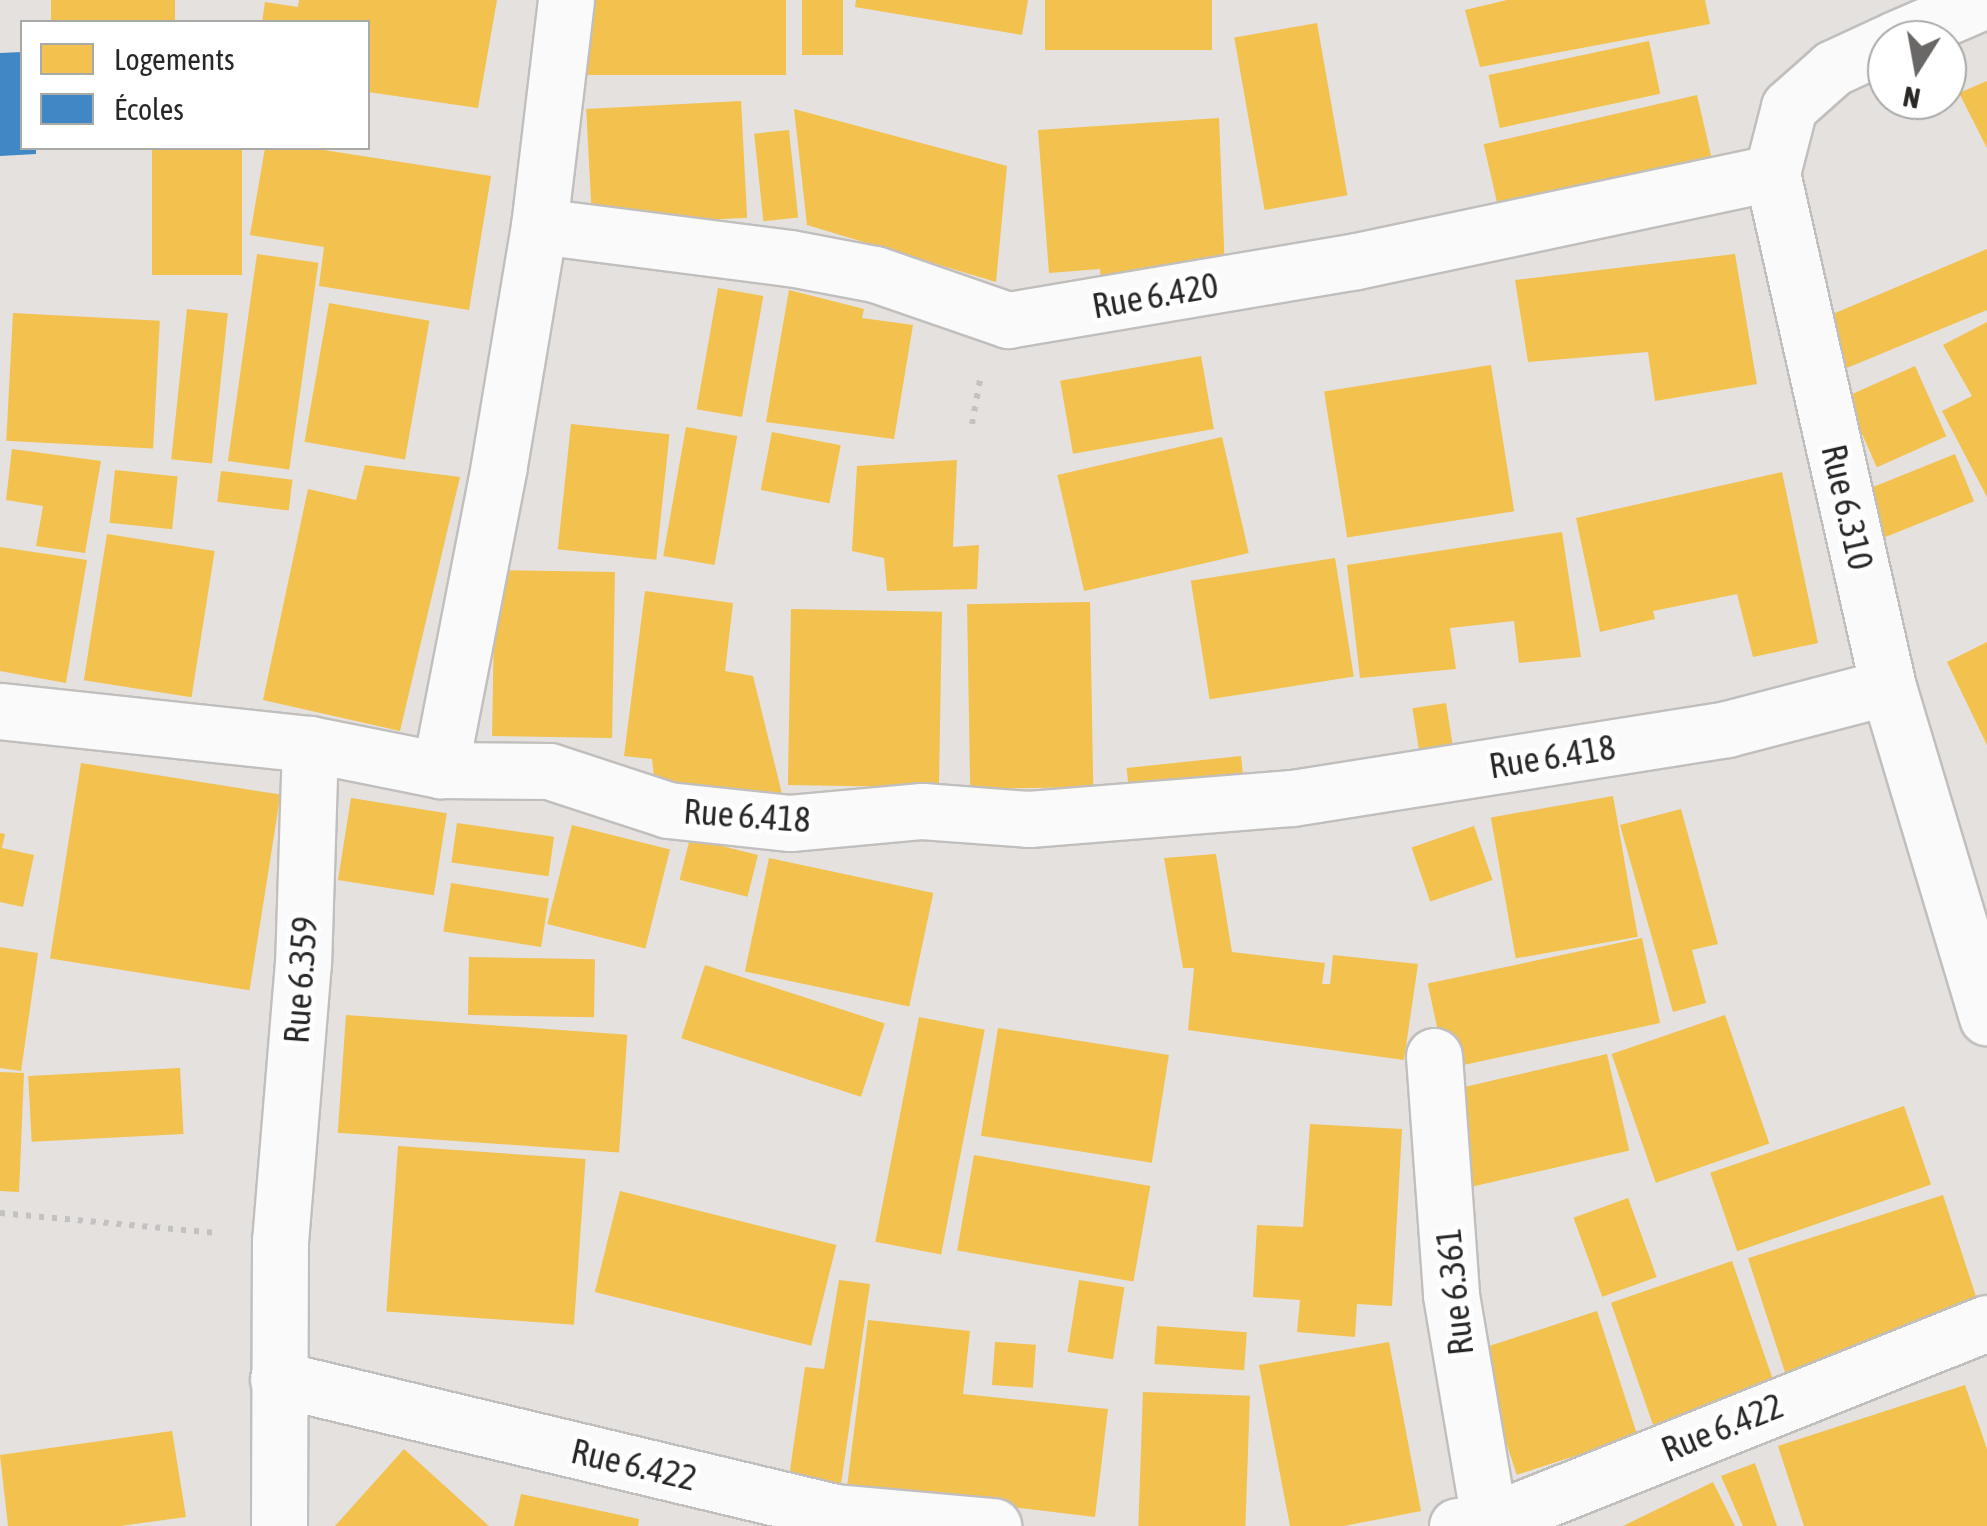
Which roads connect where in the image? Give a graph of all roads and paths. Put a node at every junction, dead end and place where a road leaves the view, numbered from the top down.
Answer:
1 (566, 0) edge
2 (1986, 0) edge
3 (1939, 20) edge
4 (1867, 52) edge
5 (1772, 173) junction
6 (539, 226) junction
7 (1888, 687) junction
8 (0, 711) edge
9 (310, 744) junction
10 (440, 770) junction
11 (1987, 1017) edge
12 (1434, 1056) dead end
13 (0, 1213) edge
14 (280, 1240) junction
15 (1987, 1324) edge
16 (278, 1380) junction
17 (1478, 1525) edge
18 (278, 1526) edge
19 (993, 1526) edge

1 - 6 street
2 - 3 street, Rue 6.310
4 - 5 street, Rue 6.310
5 - 6 street, Rue 6.420
5 - 7 street, Rue 6.310
6 - 10 street
7 - 10 street, Rue 6.418
7 - 11 street, Rue 6.310
8 - 9 street
9 - 10 street, Rue 6.418
9 - 14 street, Rue 6.359
12 - 17 street, Rue 6.361
13 - 14 path
14 - 16 street, Rue 6.359
15 - 17 street, Rue 6.422
16 - 18 street, Rue 6.359
16 - 19 street, Rue 6.422

